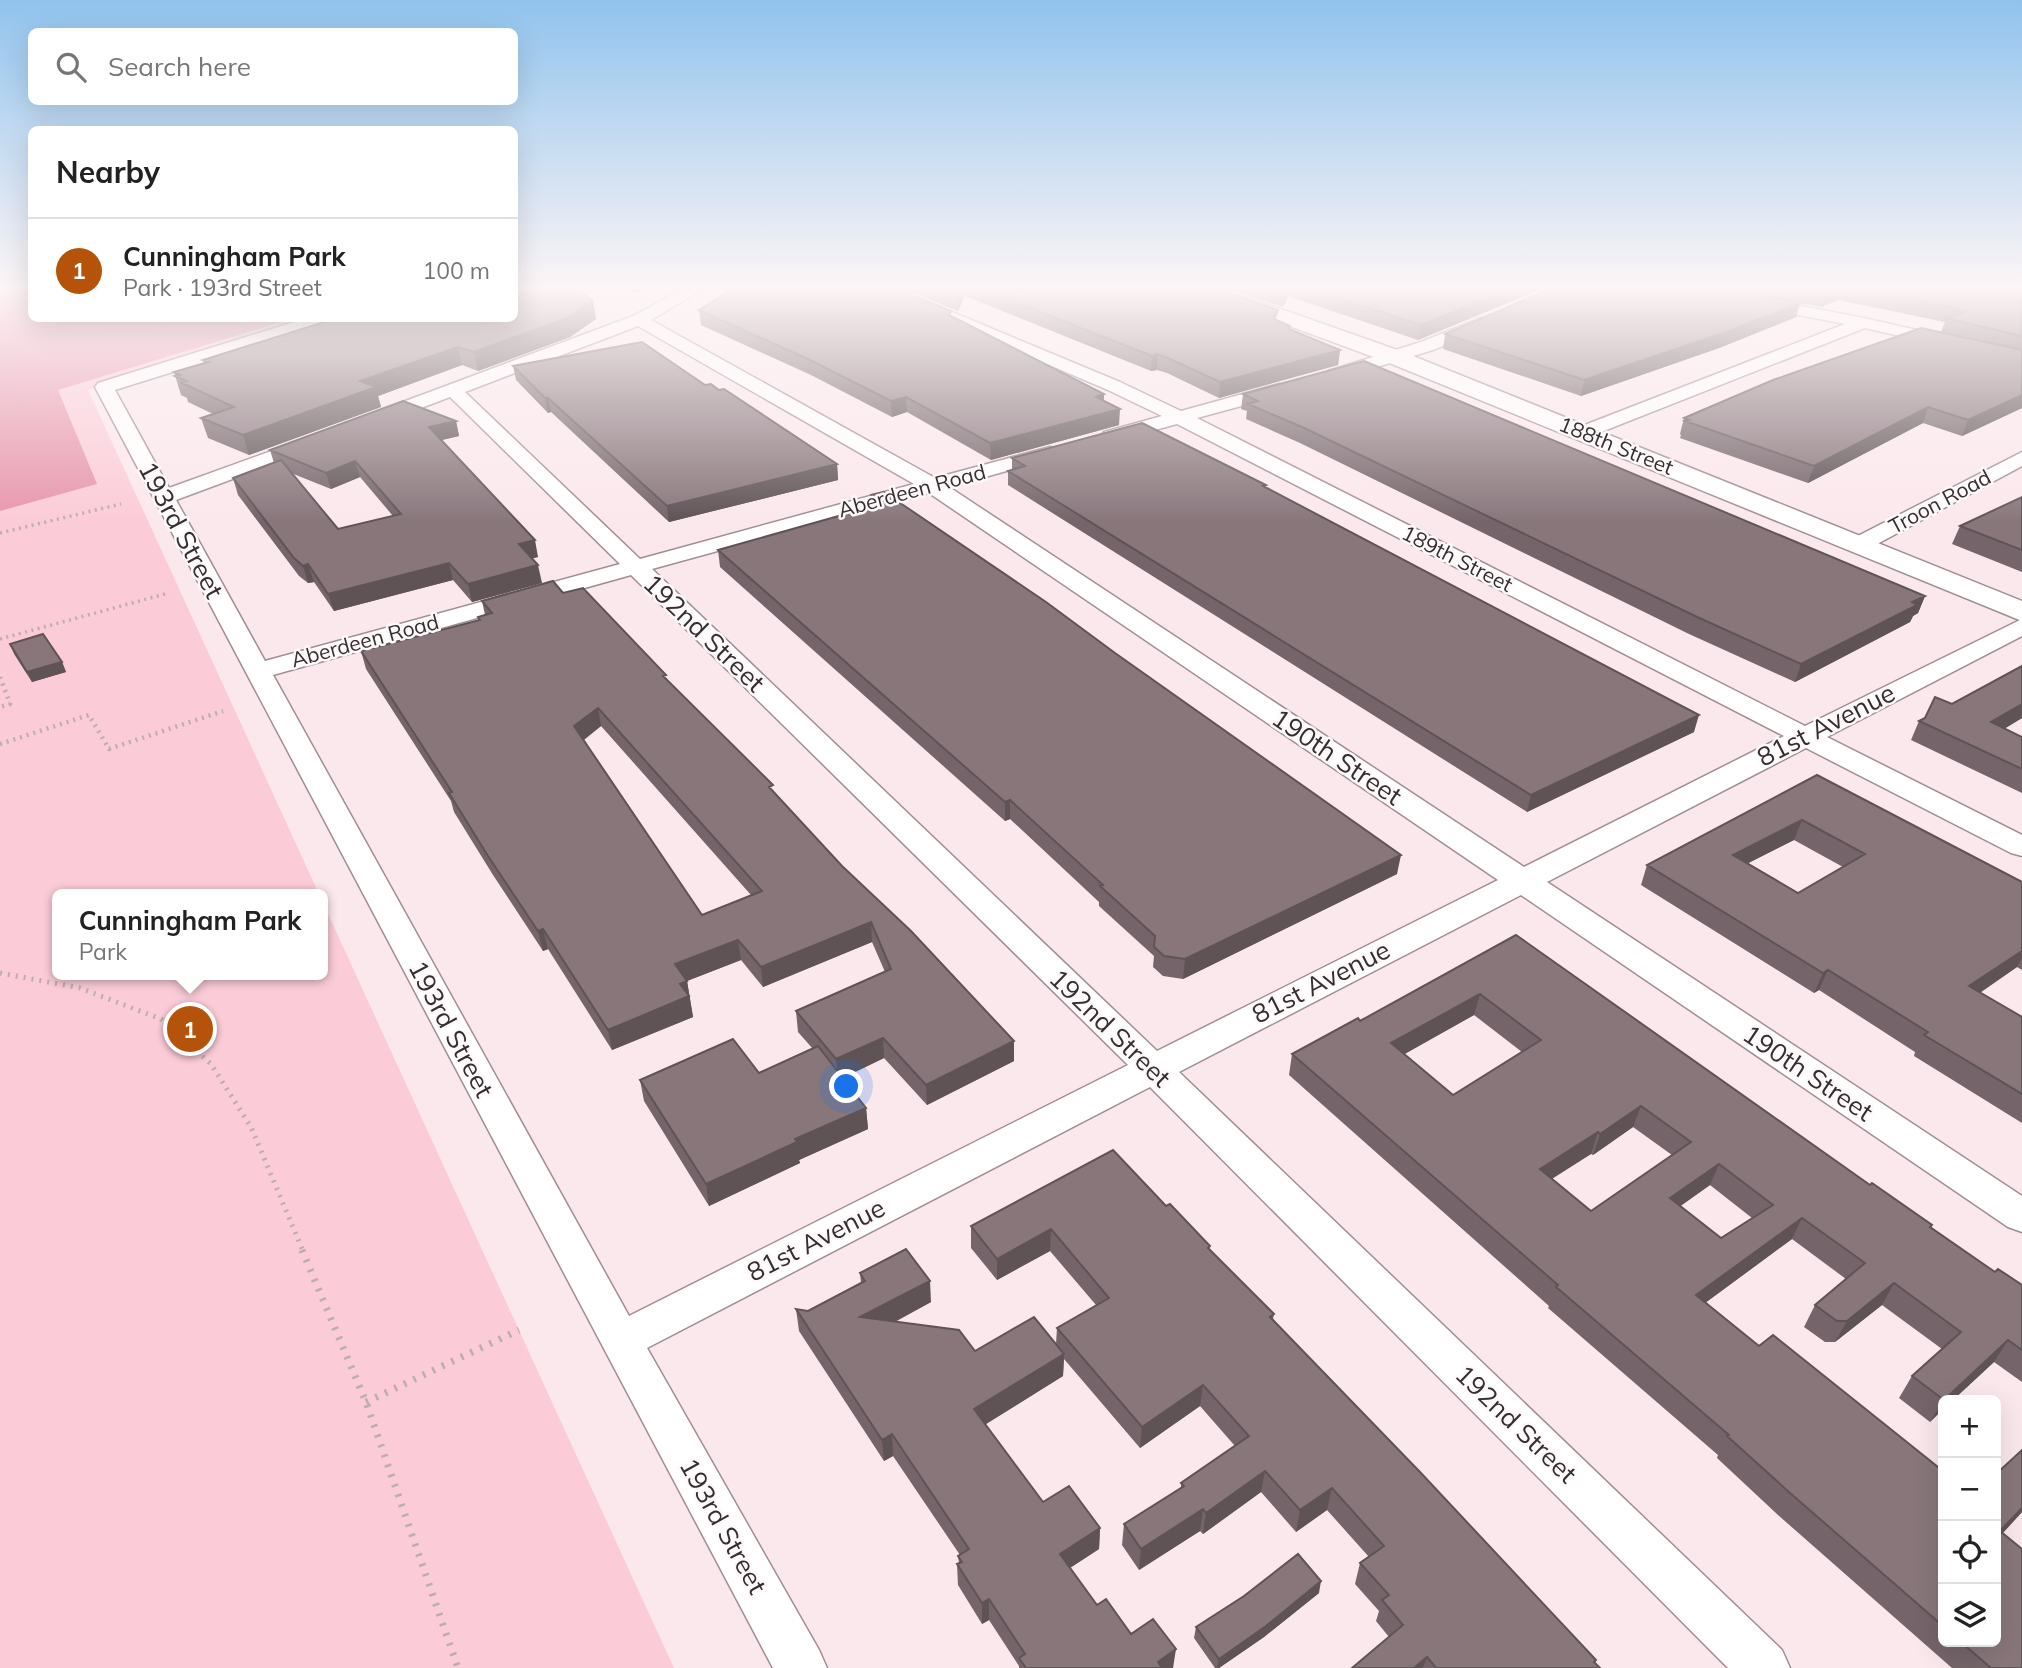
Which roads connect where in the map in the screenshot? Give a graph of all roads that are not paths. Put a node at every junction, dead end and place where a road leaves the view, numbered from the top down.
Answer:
1 (169, 367) edge
2 (515, 367) edge
3 (722, 367) edge
4 (1069, 367) edge
5 (1361, 367) edge
6 (1420, 367) edge
7 (1751, 367) edge
8 (453, 390) junction
9 (1179, 417) junction
10 (352, 428) edge
11 (1584, 432) junction
12 (327, 437) edge
13 (1094, 441) edge
14 (1069, 448) edge
15 (2022, 458) edge
16 (933, 486) junction
17 (163, 498) junction
18 (1858, 545) junction
19 (636, 567) junction
20 (2022, 612) edge
21 (2022, 626) edge
22 (257, 671) junction
23 (1804, 736) junction
24 (2022, 848) edge
25 (1521, 880) junction
26 (1152, 1068) junction
27 (2022, 1216) edge
28 (620, 1340) junction
29 (801, 1668) edge
30 (1764, 1668) edge

1 - 17 street, 193rd Street
2 - 8 street
3 - 16 street, 190th Street
4 - 9 street, 189th Street
5 - 9 street
6 - 11 street, 188th Street
7 - 11 street
8 - 10 street
8 - 19 street, 192nd Street
9 - 13 street
9 - 23 street, 189th Street
11 - 18 street, 188th Street
12 - 17 street
14 - 16 street, Aberdeen Road
15 - 18 street, Troon Road
16 - 19 street, Aberdeen Road
16 - 25 street, 190th Street
17 - 22 street, 193rd Street
18 - 20 street, 188th Street
19 - 22 street, Aberdeen Road
19 - 26 street, 192nd Street
21 - 23 street, 81st Avenue
22 - 28 street, 193rd Street
23 - 24 street, 189th Street
23 - 25 street, 81st Avenue
25 - 26 street, 81st Avenue
25 - 27 street, 190th Street
26 - 28 street, 81st Avenue
26 - 30 street, 192nd Street
28 - 29 street, 193rd Street

